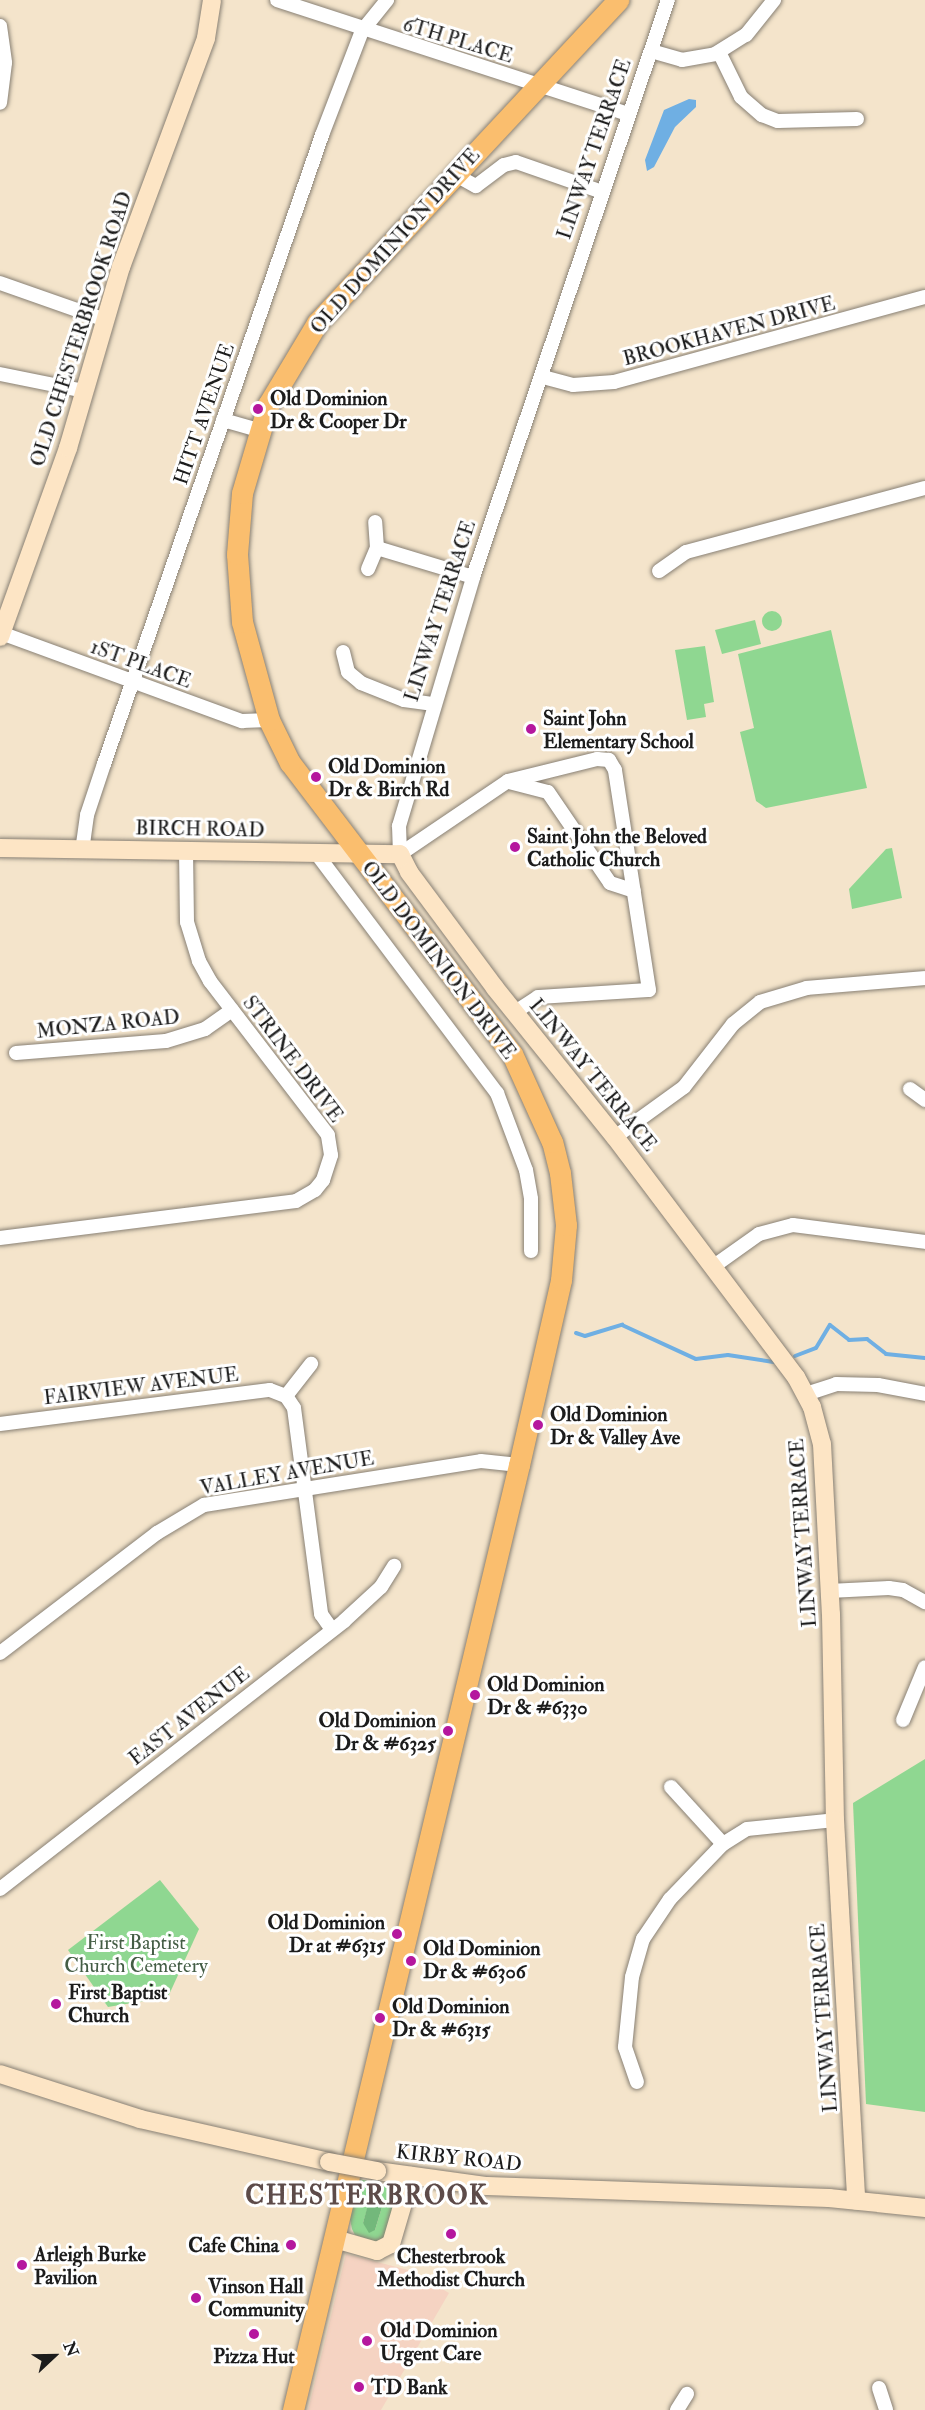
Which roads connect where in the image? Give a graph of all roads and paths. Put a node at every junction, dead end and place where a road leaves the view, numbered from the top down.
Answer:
1 (212, 0) edge
2 (277, 0) edge
3 (387, 0) edge
4 (618, 0) edge
5 (668, 0) edge
6 (774, 0) edge
7 (0, 26) edge
8 (362, 31) junction
9 (651, 51) junction
10 (719, 52) junction
11 (2, 63) edge
12 (539, 85) junction
13 (0, 103) edge
14 (628, 114) junction
15 (857, 119) dead end
16 (454, 174) junction
17 (602, 192) junction
18 (0, 283) edge
19 (925, 297) edge
20 (103, 319) junction
21 (0, 374) edge
22 (543, 377) junction
23 (84, 391) junction
24 (223, 420) junction
25 (258, 430) junction
26 (925, 488) edge
27 (375, 522) dead end
28 (377, 548) junction
29 (368, 569) dead end
30 (659, 571) dead end
31 (474, 577) junction
32 (1, 635) edge
33 (344, 652) dead end
34 (132, 682) junction
35 (434, 704) junction
36 (269, 720) junction
37 (508, 781) junction
38 (0, 848) edge
39 (82, 850) junction
40 (186, 852) junction
41 (316, 853) junction
42 (358, 853) junction
43 (400, 854) junction
44 (634, 891) junction
45 (925, 978) edge
46 (232, 1010) junction
47 (515, 1012) junction
48 (16, 1053) dead end
49 (910, 1089) dead end
50 (925, 1100) edge
51 (615, 1137) junction
52 (0, 1238) edge
53 (925, 1242) edge
54 (531, 1251) dead end
55 (714, 1266) junction
56 (311, 1364) dead end
57 (806, 1394) junction
58 (925, 1394) edge
59 (286, 1396) junction
60 (0, 1424) edge
61 (519, 1465) junction
62 (305, 1487) junction
63 (394, 1566) dead end
64 (829, 1591) junction
65 (925, 1602) edge
66 (332, 1630) junction
67 (0, 1653) edge
68 (925, 1667) edge
69 (903, 1720) dead end
70 (671, 1787) dead end
71 (835, 1820) junction
72 (723, 1844) junction
73 (0, 1889) edge
74 (0, 2074) edge
75 (637, 2082) dead end
76 (411, 2176) junction
77 (856, 2200) junction
78 (925, 2208) edge
79 (336, 2240) junction
80 (879, 2388) dead end
81 (687, 2394) dead end
82 (293, 2410) edge
83 (677, 2410) edge
84 (886, 2410) edge

1 - 20 street, OLD CHESTERBROOK ROAD
2 - 8 street, 6TH PLACE
3 - 8 street, HITT AVENUE
4 - 12 main road, OLD DOMINION DRIVE
5 - 9 street, LINWAY TERRACE
6 - 10 street
7 - 11 street
8 - 12 street, 6TH PLACE
8 - 24 street, HITT AVENUE
9 - 10 street
9 - 14 street, LINWAY TERRACE
10 - 15 street
11 - 13 street
12 - 14 street, 6TH PLACE
12 - 16 main road, OLD DOMINION DRIVE
14 - 17 street, LINWAY TERRACE
16 - 17 street
16 - 25 main road, OLD DOMINION DRIVE
17 - 22 street, LINWAY TERRACE
18 - 20 street
19 - 22 street, BROOKHAVEN DRIVE
20 - 23 street, OLD CHESTERBROOK ROAD
21 - 23 street
22 - 31 street, LINWAY TERRACE
23 - 32 street, OLD CHESTERBROOK ROAD
24 - 25 street
24 - 34 street, HITT AVENUE
25 - 36 main road, OLD DOMINION DRIVE
26 - 30 street
27 - 28 street
28 - 29 street
28 - 31 street
31 - 35 street, LINWAY TERRACE
32 - 34 street, 1ST PLACE
33 - 35 street
34 - 36 street, 1ST PLACE
34 - 39 street, HITT AVENUE
35 - 43 street, LINWAY TERRACE
36 - 42 main road, OLD DOMINION DRIVE
37 - 43 street
37 - 44 street
37 - 44 street
38 - 39 street, BIRCH ROAD
39 - 40 street, BIRCH ROAD
40 - 41 street, BIRCH ROAD
40 - 46 street, STRINE DRIVE
41 - 42 street, BIRCH ROAD
41 - 54 street
42 - 43 street, BIRCH ROAD
42 - 61 main road, OLD DOMINION DRIVE
43 - 47 street, LINWAY TERRACE
44 - 47 street
45 - 51 street
46 - 48 street, MONZA ROAD
46 - 52 street, STRINE DRIVE
47 - 51 street, LINWAY TERRACE
49 - 50 street
51 - 55 street, LINWAY TERRACE
53 - 55 street
55 - 57 street, LINWAY TERRACE
56 - 59 street
57 - 58 street
57 - 64 street, LINWAY TERRACE
59 - 60 street, FAIRVIEW AVENUE
59 - 62 street
61 - 62 street, VALLEY AVENUE
61 - 79 main road, OLD DOMINION DRIVE
62 - 66 street
62 - 67 street, VALLEY AVENUE
63 - 66 street, EAST AVENUE
64 - 65 street
64 - 71 street, LINWAY TERRACE
66 - 73 street, EAST AVENUE
68 - 69 street
70 - 72 street
71 - 72 street
71 - 77 street, LINWAY TERRACE
72 - 75 street
74 - 76 street, KIRBY ROAD, bridge
76 - 77 street, KIRBY ROAD
76 - 79 street
77 - 78 street, KIRBY ROAD
79 - 82 main road, OLD DOMINION DRIVE
80 - 84 street
81 - 83 street

